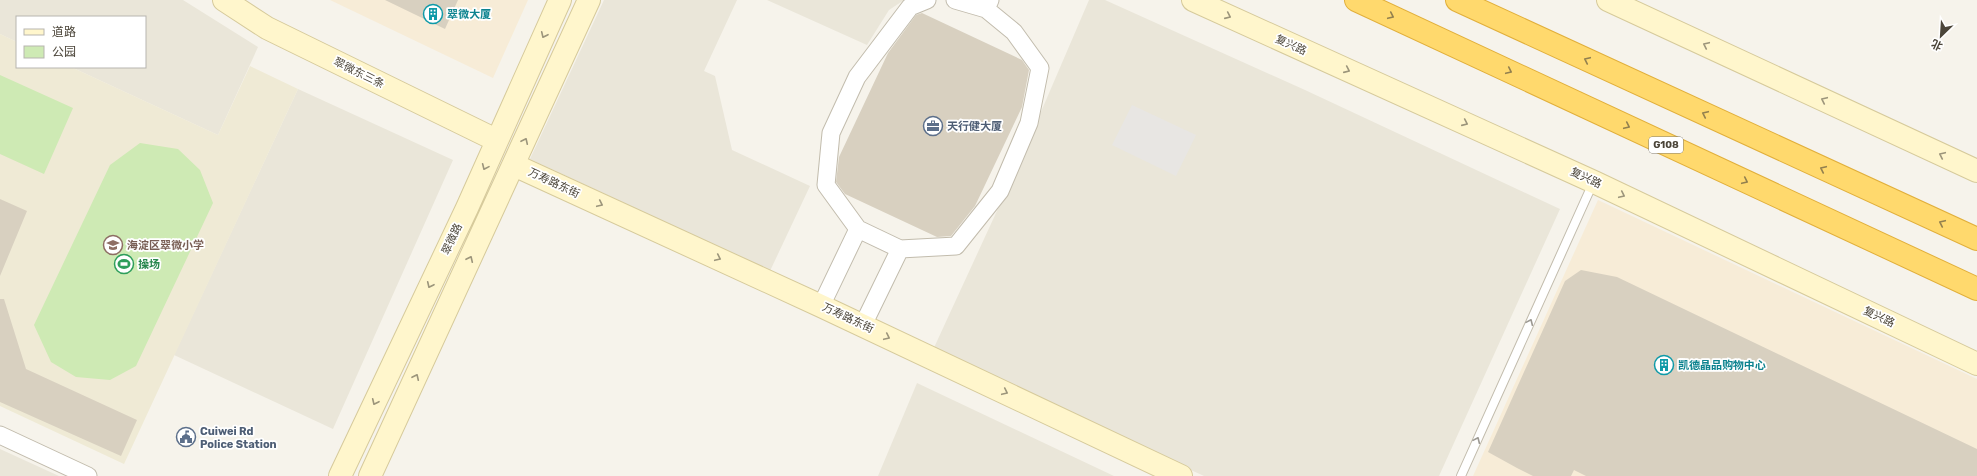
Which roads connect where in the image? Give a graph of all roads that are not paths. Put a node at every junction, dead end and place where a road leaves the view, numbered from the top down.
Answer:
1 (224, 0) edge
2 (560, 0) edge
3 (589, 0) edge
4 (927, 0) edge
5 (955, 0) edge
6 (1193, 0) edge
7 (1356, 0) edge
8 (1457, 0) edge
9 (1608, 0) edge
10 (988, 5) edge
11 (496, 140) junction
12 (514, 165) junction
13 (1977, 171) edge
14 (1594, 182) junction
15 (858, 229) junction
16 (1977, 239) edge
17 (900, 249) junction
18 (1977, 289) edge
19 (821, 306) junction
20 (863, 325) junction
21 (1977, 364) edge
22 (0, 435) edge
23 (88, 476) edge
24 (340, 476) edge
25 (370, 476) edge
26 (1181, 476) edge
27 (1461, 476) edge

1 - 11 street, 翠微东三条
2 -> 11 street, 翠微路
12 -> 3 street
4 - 15 street
5 - 10 street
6 -> 14 street, 复兴路
7 -> 18 highway, G108
16 -> 8 highway
13 -> 9 street
10 - 17 street
11 -> 24 street, 翠微路
12 -> 19 street, 万寿路东街
25 -> 12 street
14 -> 21 street, 复兴路
27 -> 14 lane
15 - 17 street
15 - 19 street
17 - 20 street
19 - 20 street, 万寿路东街
20 -> 26 street, 万寿路东街
22 - 23 street

